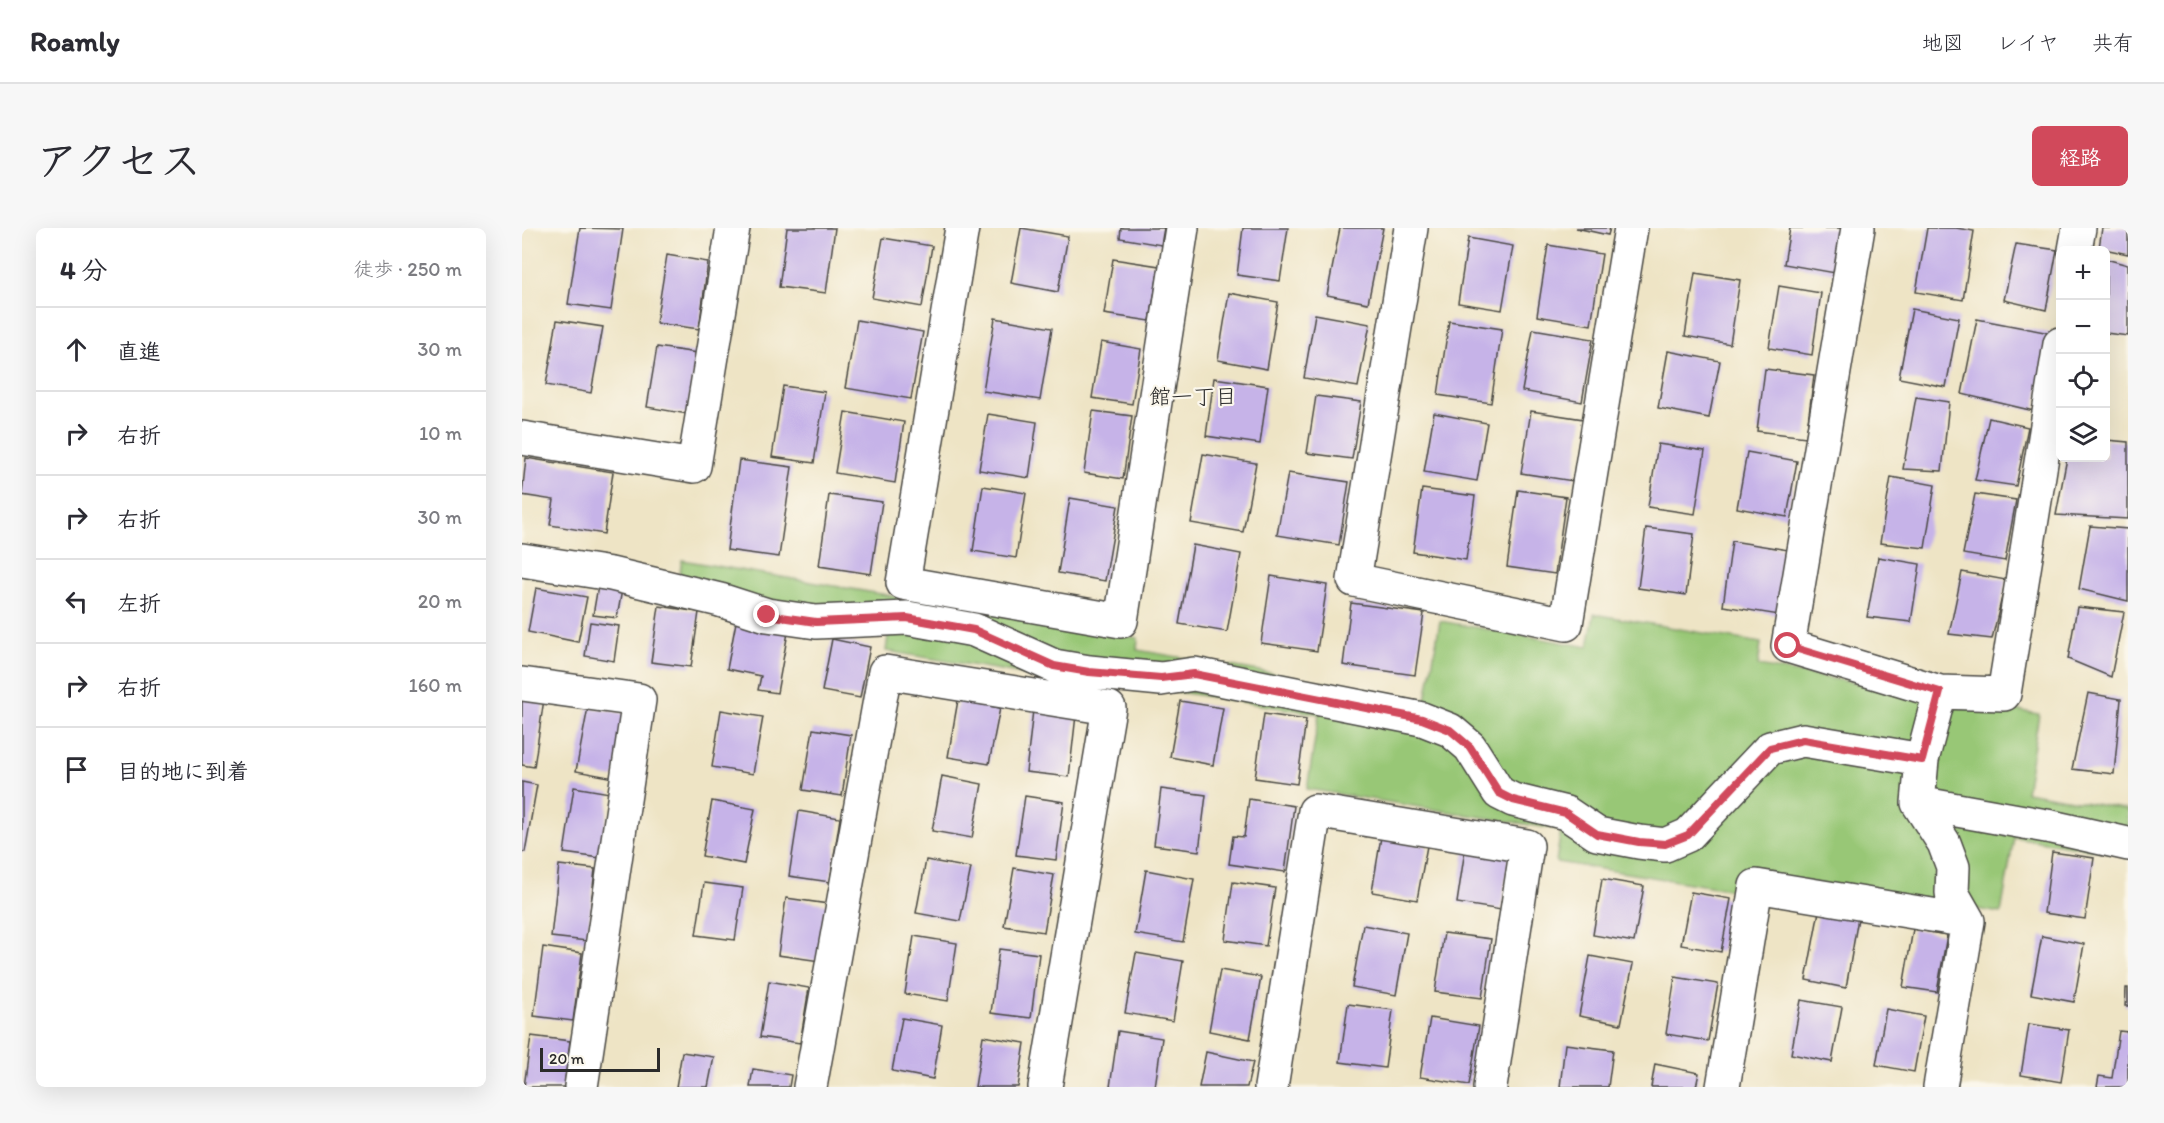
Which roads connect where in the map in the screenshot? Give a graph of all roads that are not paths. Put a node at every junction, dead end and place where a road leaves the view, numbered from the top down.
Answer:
1 (733, 228) edge
2 (962, 228) edge
3 (1182, 228) edge
4 (1411, 228) edge
5 (1631, 228) edge
6 (1858, 228) edge
7 (2079, 228) edge
8 (2077, 246) edge
9 (2059, 354) edge
10 (522, 438) edge
11 (522, 560) edge
12 (522, 684) edge
13 (1940, 692) junction
14 (1922, 760) junction
15 (1918, 803) junction
16 (2128, 844) edge
17 (1968, 921) junction
18 (581, 1087) edge
19 (810, 1087) edge
20 (1045, 1087) edge
21 (1271, 1087) edge
22 (1490, 1087) edge
23 (1723, 1087) edge
24 (1940, 1087) edge

1 - 10 street
2 - 3 street
4 - 5 street
6 - 13 street
7 - 8 street
9 - 13 street
11 - 14 street
12 - 18 street
13 - 14 street
14 - 15 street
15 - 16 street
15 - 17 street
17 - 23 street
17 - 24 street
19 - 20 street
21 - 22 street

